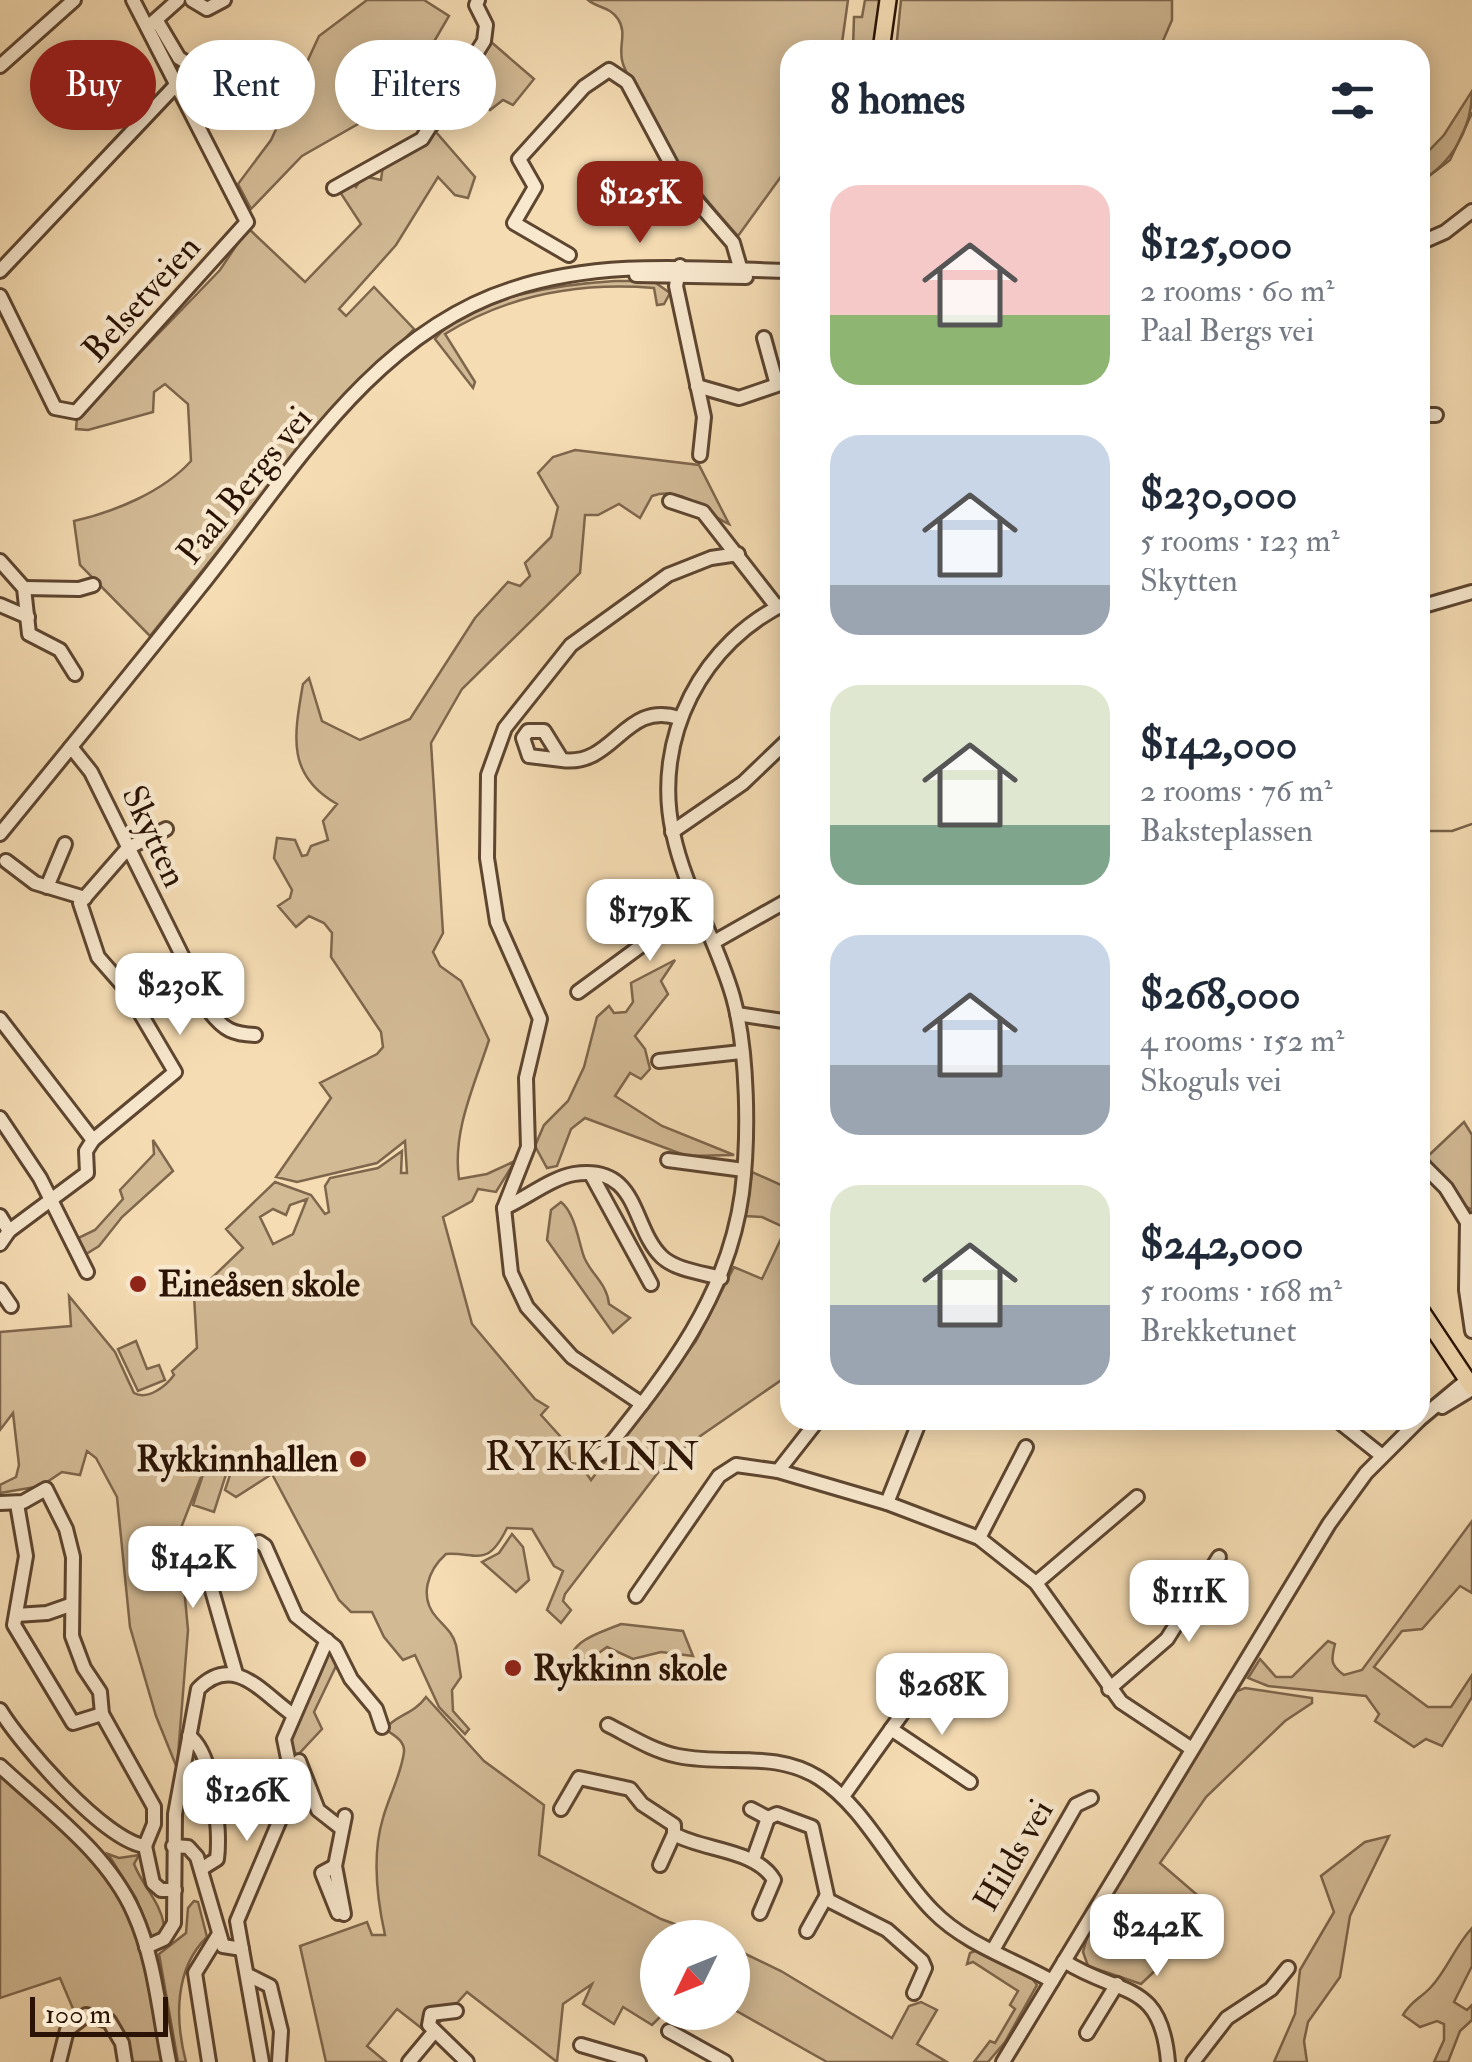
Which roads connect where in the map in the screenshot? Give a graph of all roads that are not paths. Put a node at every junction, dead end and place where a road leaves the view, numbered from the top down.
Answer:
1 (74, 0) edge
2 (133, 0) edge
3 (178, 0) edge
4 (192, 0) edge
5 (224, 0) edge
6 (478, 0) edge
7 (888, 0) edge
8 (152, 24) junction
9 (882, 40) edge
10 (176, 54) edge
11 (0, 66) edge
12 (176, 85) joint
13 (200, 130) edge
14 (334, 188) dead end
15 (1472, 210) edge
16 (1430, 239) edge
17 (569, 255) dead end
18 (0, 271) edge
19 (680, 272) junction
20 (742, 273) junction
21 (780, 274) edge
22 (0, 296) edge
23 (764, 338) dead end
24 (697, 386) junction
25 (1430, 415) edge
26 (1436, 415) dead end
27 (700, 455) dead end
28 (670, 501) dead end
29 (738, 554) junction
30 (0, 560) edge
31 (93, 585) dead end
32 (24, 588) junction
33 (1472, 592) edge
34 (780, 600) edge
35 (1430, 604) edge
36 (0, 605) edge
37 (780, 607) edge
38 (28, 616) junction
39 (75, 674) dead end
40 (679, 718) junction
41 (71, 747) junction
42 (780, 748) edge
43 (562, 760) dead end
44 (166, 829) dead end
45 (672, 832) junction
46 (0, 834) edge
47 (65, 844) dead end
48 (128, 848) junction
49 (6, 861) dead end
50 (47, 887) junction
51 (82, 901) junction
52 (698, 904) junction
53 (780, 905) edge
54 (714, 942) junction
55 (578, 992) dead end
56 (737, 1014) junction
57 (0, 1019) edge
58 (780, 1020) edge
59 (255, 1035) dead end
60 (741, 1052) junction
61 (659, 1062) dead end
62 (3, 1127) edge
63 (93, 1140) junction
64 (668, 1160) dead end
65 (744, 1170) junction
66 (1430, 1172) edge
67 (592, 1176) junction
68 (50, 1198) junction
69 (504, 1208) junction
70 (0, 1216) edge
71 (1469, 1221) edge
72 (8, 1231) junction
73 (0, 1244) edge
74 (87, 1272) dead end
75 (721, 1278) junction
76 (651, 1284) dead end
77 (0, 1290) edge
78 (11, 1306) dead end
79 (1430, 1324) edge
80 (1472, 1332) edge
81 (1470, 1385) edge
82 (642, 1404) junction
83 (1430, 1413) edge
84 (810, 1430) edge
85 (916, 1430) edge
86 (1350, 1430) edge
87 (1409, 1430) edge
88 (1026, 1447) dead end
89 (1381, 1455) junction
90 (588, 1462) dead end
91 (778, 1471) junction
92 (1137, 1497) dead end
93 (0, 1503) edge
94 (17, 1504) junction
95 (887, 1504) junction
96 (197, 1538) dead end
97 (979, 1538) junction
98 (259, 1542) dead end
99 (1219, 1557) dead end
100 (1036, 1583) junction
101 (636, 1596) dead end
102 (70, 1605) junction
103 (16, 1614) junction
104 (327, 1640) junction
105 (934, 1669) dead end
106 (236, 1674) junction
107 (1109, 1688) junction
108 (0, 1710) edge
109 (102, 1714) junction
110 (292, 1714) junction
111 (608, 1725) dead end
112 (382, 1726) dead end
113 (890, 1729) junction
114 (189, 1736) junction
115 (1192, 1749) junction
116 (300, 1761) dead end
117 (0, 1766) edge
118 (292, 1778) junction
119 (970, 1782) dead end
120 (307, 1785) junction
121 (844, 1796) junction
122 (1090, 1798) dead end
123 (561, 1809) dead end
124 (751, 1809) dead end
125 (768, 1818) junction
126 (674, 1834) junction
127 (144, 1846) junction
128 (174, 1846) junction
129 (753, 1860) junction
130 (660, 1865) dead end
131 (201, 1870) junction
132 (175, 1890) junction
133 (826, 1896) junction
134 (760, 1913) dead end
135 (341, 1914) dead end
136 (807, 1932) dead end
137 (220, 1934) junction
138 (146, 1946) junction
139 (242, 1950) junction
140 (993, 1950) junction
141 (1064, 1960) junction
142 (1288, 1968) dead end
143 (248, 1975) junction
144 (1052, 1980) junction
145 (1117, 1984) junction
146 (914, 1993) dead end
147 (456, 2012) dead end
148 (668, 2031) dead end
149 (434, 2032) junction
150 (1087, 2033) dead end
151 (581, 2045) dead end
152 (59, 2062) edge
153 (125, 2062) edge
154 (168, 2062) edge
155 (210, 2062) edge
156 (262, 2062) edge
157 (279, 2062) edge
158 (409, 2062) edge
159 (467, 2062) edge
160 (639, 2062) edge
161 (725, 2062) edge
162 (1002, 2062) edge
163 (1168, 2062) edge
164 (1193, 2062) edge

1 - 11 street
2 - 8 street
3 - 8 street
4 - 5 street
6 - 14 street
7 - 9 main road
8 - 10 street
8 - 12 street
12 - 18 street
13 - 22 street, Belsetveien
15 - 16 street
17 - 20 street
19 - 20 street, Paal Bergs vei
19 - 24 street
19 - 41 street, Paal Bergs vei
20 - 21 street, Paal Bergs vei
23 - 24 street
24 - 27 street
25 - 26 street
28 - 29 street
29 - 34 street
29 - 69 street
30 - 32 street
31 - 32 street
32 - 38 street
33 - 35 street
36 - 38 street
37 - 40 street
38 - 39 street
40 - 43 street
40 - 45 street
41 - 46 street, Paal Bergs vei
41 - 48 street, Skytten
42 - 45 street
44 - 48 street
45 - 52 street
47 - 50 street
48 - 51 street
48 - 59 street, Skytten
49 - 50 street
50 - 51 street
51 - 63 street
52 - 54 street
52 - 55 street
53 - 54 street
54 - 56 street
56 - 58 street
56 - 60 street
57 - 63 street
60 - 61 street
60 - 65 street
62 - 68 street
63 - 68 street
64 - 65 street
65 - 75 street
66 - 71 street
67 - 69 street
67 - 75 street
67 - 76 street
68 - 72 street
68 - 74 street
69 - 82 street
70 - 72 street
71 - 80 street
72 - 73 street
75 - 82 street
77 - 78 street
79 - 81 main road
81 - 83 street
82 - 90 street
84 - 91 street
85 - 95 street
86 - 89 street
87 - 89 street
88 - 97 street
89 - 115 street
91 - 95 street
91 - 101 street
92 - 100 street
93 - 94 street
94 - 102 street
94 - 103 street
95 - 97 street
96 - 106 street
97 - 100 street
98 - 104 street
99 - 107 street
100 - 107 street
102 - 103 street
102 - 109 street
103 - 109 street
104 - 110 street
104 - 112 street
105 - 113 street
106 - 110 street
106 - 114 street
107 - 115 street
108 - 127 street
109 - 127 street
110 - 118 street
111 - 121 street
113 - 119 street
113 - 121 street
114 - 128 street
114 - 131 street
115 - 141 street
116 - 120 street
117 - 138 street
118 - 120 street
118 - 139 street
120 - 135 street
121 - 140 street
122 - 140 street, Hilds vei
123 - 126 street
124 - 125 street
125 - 129 street
125 - 133 street
126 - 129 street
126 - 130 street
127 - 132 street
128 - 131 street
128 - 132 street
129 - 134 street
131 - 137 street
132 - 138 street
133 - 136 street
133 - 146 street
137 - 139 street
137 - 155 street
138 - 154 street
139 - 143 street
140 - 144 street
141 - 144 street
141 - 145 street
142 - 164 street
143 - 156 street
143 - 157 street
144 - 162 street
145 - 150 street
145 - 163 street
147 - 149 street
148 - 161 street
149 - 158 street
149 - 159 street
151 - 160 street
152 - 153 street

